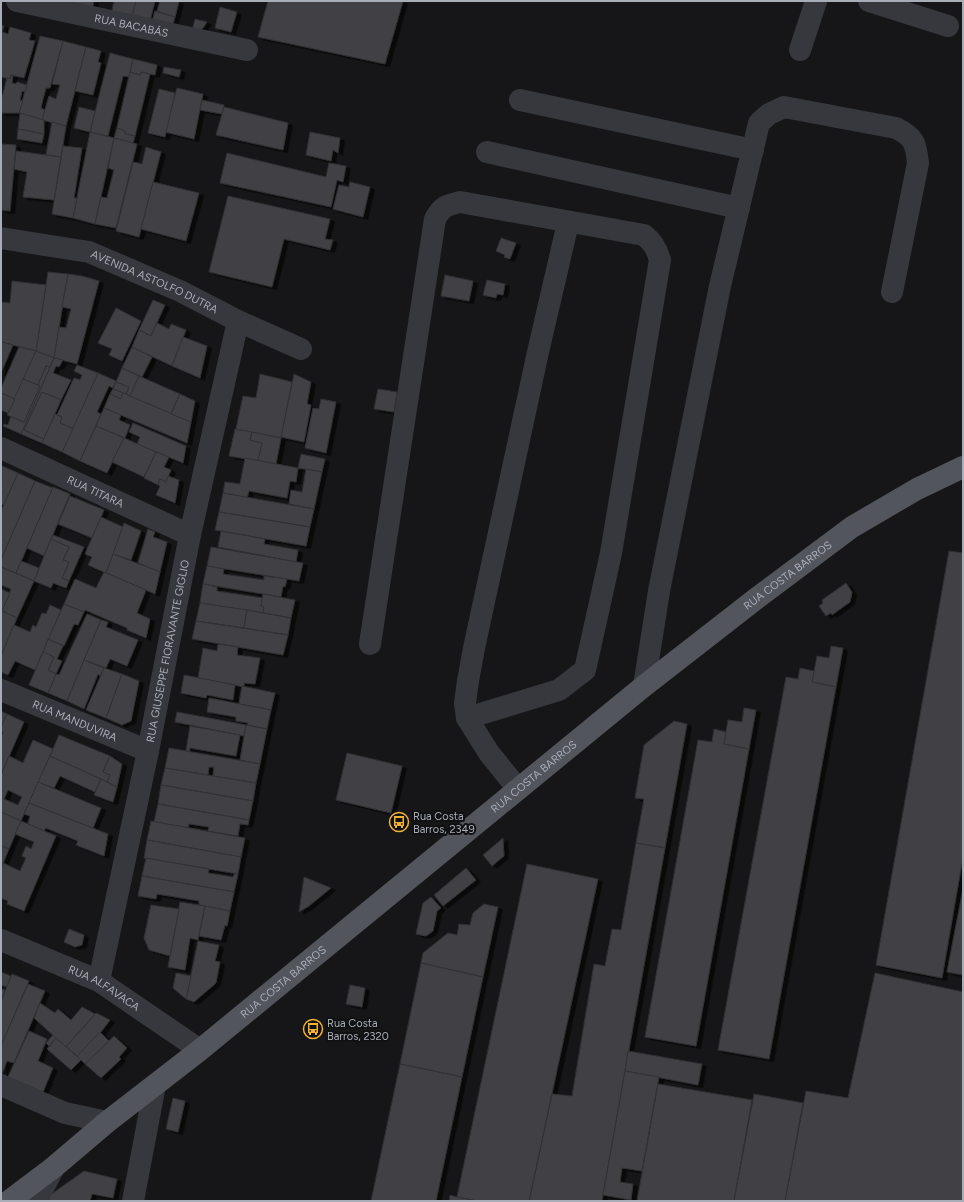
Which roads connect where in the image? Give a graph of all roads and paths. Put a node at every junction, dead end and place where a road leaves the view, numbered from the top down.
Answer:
1 (17, 1) edge
2 (816, 1) edge
3 (870, 1) edge
4 (948, 26) dead end
5 (247, 50) dead end
6 (800, 50) dead end
7 (520, 100) dead end
8 (753, 150) junction
9 (487, 152) dead end
10 (738, 208) junction
11 (568, 223) junction
12 (1, 238) edge
13 (892, 292) dead end
14 (238, 321) junction
15 (301, 349) dead end
16 (1, 448) edge
17 (963, 467) edge
18 (190, 535) junction
19 (370, 644) dead end
20 (644, 686) junction
21 (1, 690) edge
22 (467, 718) junction
23 (148, 750) junction
24 (518, 788) junction
25 (1, 940) edge
26 (99, 981) junction
27 (200, 1050) junction
28 (1, 1085) edge
29 (155, 1085) junction
30 (107, 1122) junction
31 (54, 1167) junction
32 (9, 1201) edge
33 (39, 1201) edge
34 (133, 1201) edge

1 - 5 street, RUA BACABÁS
2 - 6 street
3 - 4 street
7 - 8 street
8 - 10 street
8 - 13 street
9 - 10 street
10 - 20 street
11 - 19 street
11 - 22 street
11 - 22 street
12 - 14 street, AVENIDA ASTOLFO DUTRA
14 - 15 street, AVENIDA ASTOLFO DUTRA
14 - 18 street, RUA GIUSEPPE FIORAVANTE GIGLIO
16 - 18 street, RUA TITARA
17 - 20 main road, RUA COSTA BARROS
18 - 23 street, RUA GIUSEPPE FIORAVANTE GIGLIO
20 - 24 main road, RUA COSTA BARROS
21 - 23 street, RUA MANDUVIRA
22 - 24 street
23 - 26 street, RUA GIUSEPPE FIORAVANTE GIGLIO
24 - 27 main road, RUA COSTA BARROS
25 - 26 street, RUA ALFAVACA
26 - 27 street, RUA ALFAVACA
27 - 29 main road, RUA COSTA BARROS
28 - 30 street
29 - 30 main road, RUA COSTA BARROS
29 - 34 street
30 - 31 main road, RUA COSTA BARROS
31 - 32 main road, RUA COSTA BARROS
31 - 33 street

